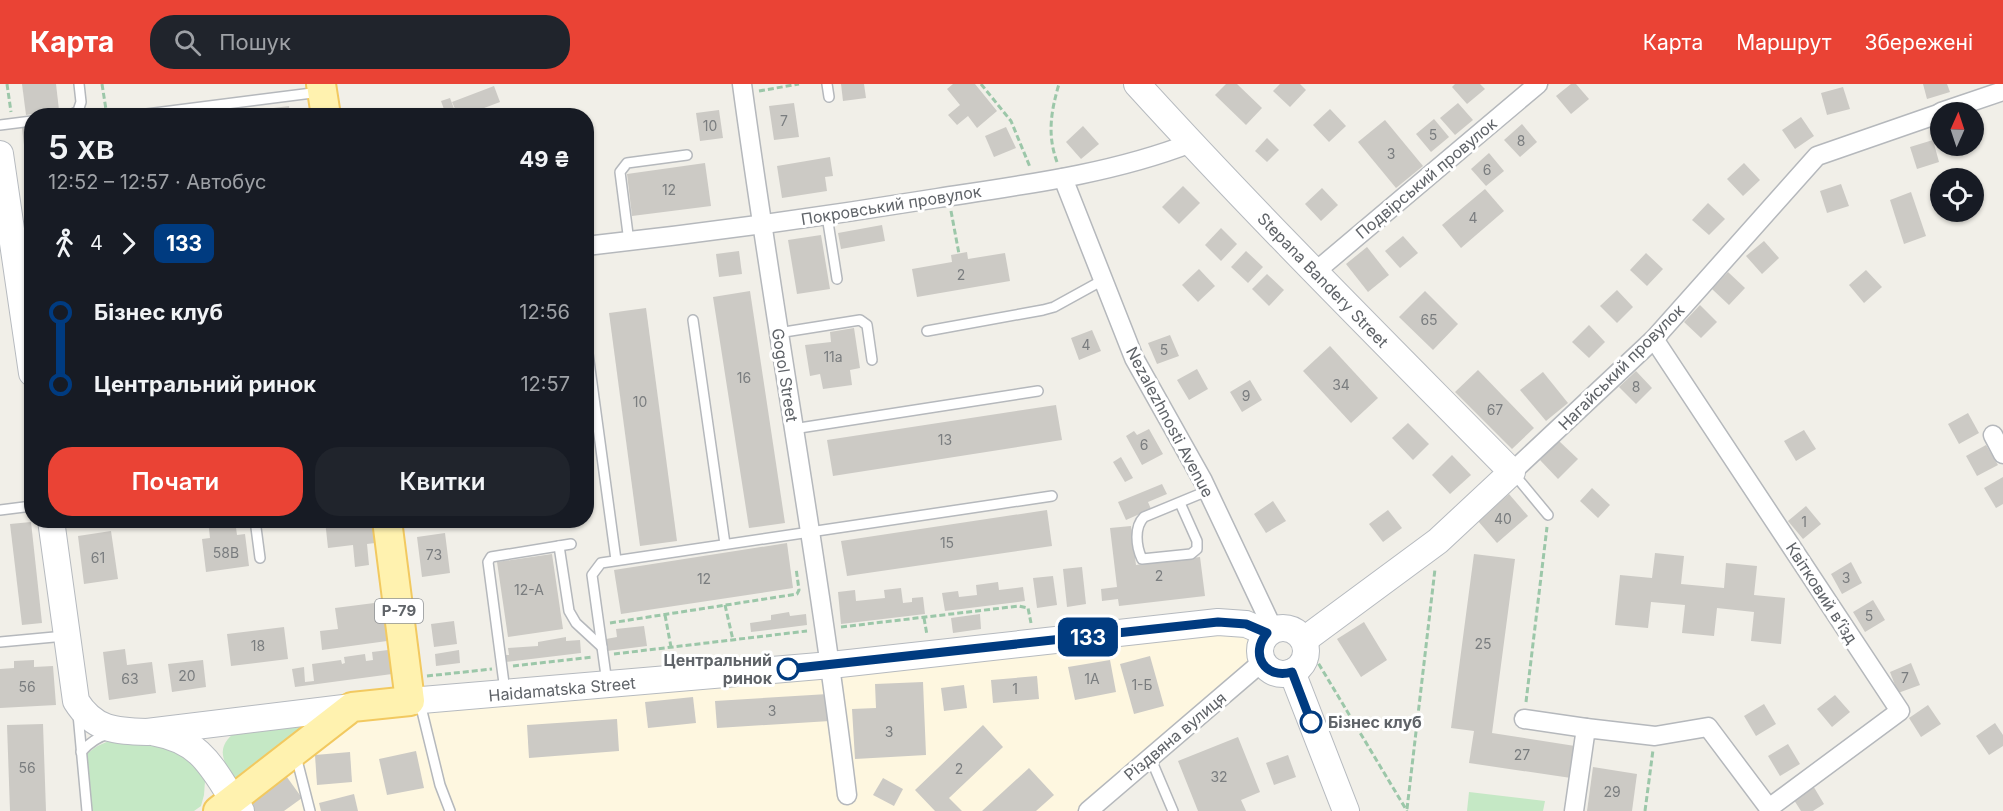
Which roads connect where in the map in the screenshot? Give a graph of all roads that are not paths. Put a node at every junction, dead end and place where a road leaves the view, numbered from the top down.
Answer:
1 (79, 84) edge
2 (827, 84) edge
3 (1137, 84) edge
4 (1538, 84) edge
5 (743, 89) edge
6 (2003, 91) edge
7 (323, 97) edge
8 (829, 97) dead end
9 (1972, 102) edge
10 (79, 108) edge
11 (212, 108) edge
12 (1930, 117) edge
13 (24, 122) edge
14 (0, 125) edge
15 (1191, 143) junction
16 (0, 154) edge
17 (687, 155) dead end
18 (1063, 178) junction
19 (827, 216) junction
20 (762, 225) junction
21 (594, 245) edge
22 (629, 248) dead end
23 (1315, 272) junction
24 (837, 279) dead end
25 (1103, 280) junction
26 (693, 320) dead end
27 (24, 326) edge
28 (927, 331) dead end
29 (778, 333) junction
30 (1654, 339) junction
31 (872, 360) dead end
32 (1038, 391) dead end
33 (594, 398) edge
34 (793, 429) junction
35 (1993, 435) dead end
36 (2003, 453) edge
37 (1512, 472) junction
38 (1208, 491) junction
39 (1052, 496) dead end
40 (1179, 503) junction
41 (24, 507) edge
42 (0, 510) edge
43 (1548, 515) road end
44 (52, 528) edge
45 (256, 528) edge
46 (388, 528) edge
47 (810, 531) junction
48 (571, 544) dead end
49 (726, 544) junction
50 (560, 546) junction
51 (260, 558) dead end
52 (616, 560) junction
53 (1270, 631) junction
54 (67, 635) junction
55 (1304, 640) junction
56 (0, 642) edge
57 (602, 651) junction
58 (1262, 662) junction
59 (831, 665) junction
60 (1292, 672) junction
61 (608, 685) junction
62 (412, 693) junction
63 (506, 694) junction
64 (76, 699) junction
65 (352, 707) junction
66 (1524, 719) road end
67 (232, 722) junction
68 (1586, 728) junction
69 (135, 732) junction
70 (295, 751) junction
71 (81, 752) junction
72 (1150, 757) junction
73 (213, 769) junction
74 (847, 795) dead end
75 (230, 807) edge
76 (1770, 809) edge
77 (87, 811) edge
78 (310, 811) edge
79 (450, 811) edge
80 (1088, 811) edge
81 (1173, 811) edge
82 (1346, 811) edge
83 (1574, 811) edge

1 - 10 lane
2 - 8 lane
3 - 15 street, Stepana Bandery Street
4 - 23 street, Подвірський провулок
5 - 20 street, Gogol Street
6 - 9 street, Нагайський провулок
7 - 11 lane
12 - 30 street, Нагайський провулок
13 - 14 lane
15 - 18 street, Покровський провулок
15 - 23 street, Stepana Bandery Street
16 - 27 street
17 - 22 lane
18 - 19 street, Покровський провулок
18 - 25 street, Nezalezhnosti Avenue
19 - 20 street, Покровський провулок
19 - 24 lane
20 - 21 street, Покровський провулок
20 - 29 street, Gogol Street
23 - 37 street, Stepana Bandery Street
25 - 28 lane
25 - 38 street, Nezalezhnosti Avenue
26 - 49 lane
29 - 31 lane
29 - 34 street, Gogol Street
30 - 37 street, Нагайський провулок
30 - 76 street, Квітковий в’їзд
32 - 34 lane
33 - 52 lane
34 - 47 street, Gogol Street
35 - 36 street
37 - 43 lane
37 - 55 street, Нагайський провулок
38 - 40 lane
38 - 53 street, Nezalezhnosti Avenue
39 - 47 lane
40 - 40 lane
41 - 42 lane
44 - 54 street
45 - 51 lane
46 - 62 main road, Р-79
47 - 49 lane
47 - 59 street, Gogol Street
48 - 50 lane
49 - 52 lane
50 - 57 lane
50 - 63 lane
52 - 57 lane
53 - 55 street
53 - 58 street
53 - 59 street, Haidamatska Street
54 - 56 lane
54 - 64 street
55 - 60 street
57 - 61 lane
58 - 60 street
58 - 72 street, Різдвяна вулиця
59 - 61 street, Haidamatska Street
59 - 74 street, Gogol Street
60 - 82 street
61 - 63 street, Haidamatska Street
62 - 63 street, Haidamatska Street
62 - 65 main road, Haidamatska Street
62 - 79 lane
64 - 69 street, Haidamatska Street
64 - 71 lane
65 - 67 street, Haidamatska Street
65 - 70 main road
66 - 68 street
67 - 69 street, Haidamatska Street
67 - 73 street
68 - 76 street
68 - 83 street
69 - 71 lane
69 - 73 street
70 - 75 main road
70 - 78 lane
71 - 77 lane
72 - 80 street, Різдвяна вулиця
72 - 81 lane
73 - 75 street

